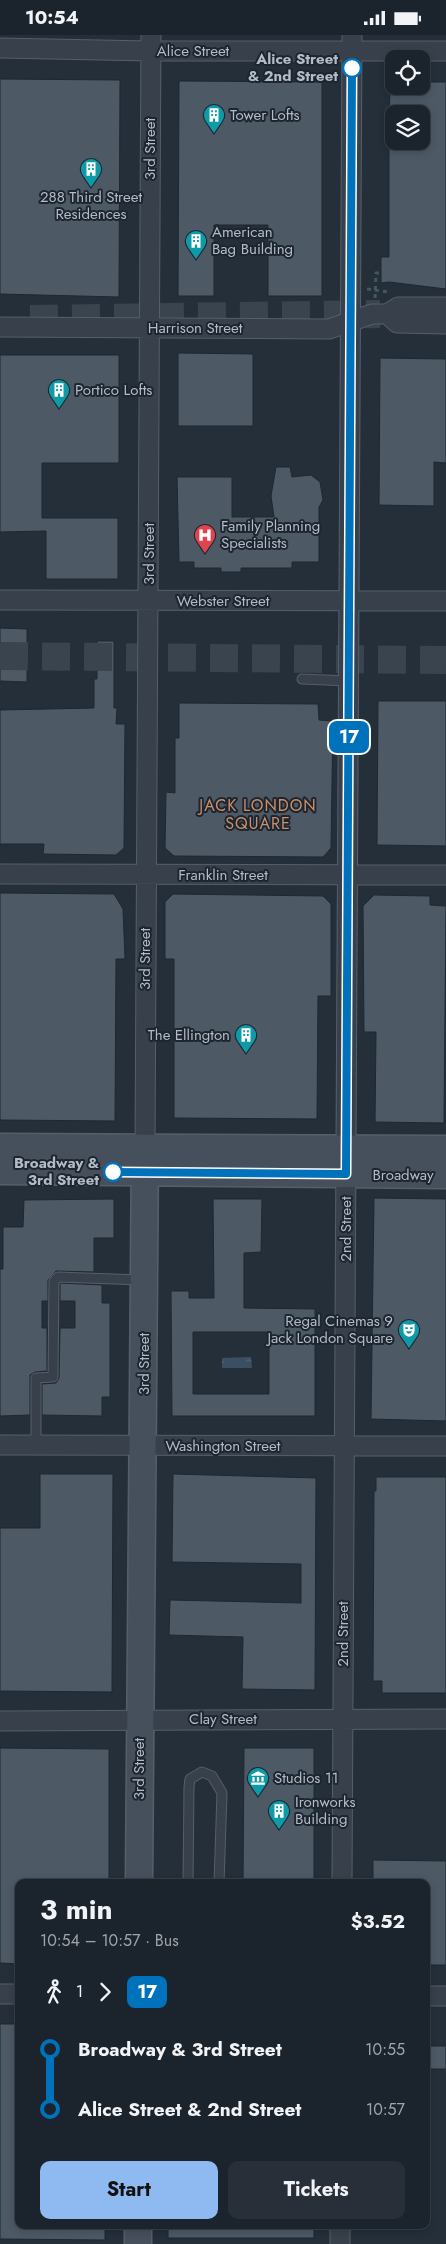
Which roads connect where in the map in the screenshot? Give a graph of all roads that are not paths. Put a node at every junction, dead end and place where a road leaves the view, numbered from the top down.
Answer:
1 (150, 43) edge
2 (352, 44) edge
3 (0, 48) edge
4 (446, 51) edge
5 (446, 307) edge
6 (379, 314) junction
7 (350, 321) junction
8 (446, 324) edge
9 (0, 327) edge
10 (151, 328) junction
11 (0, 600) edge
12 (149, 601) junction
13 (350, 601) junction
14 (446, 601) edge
15 (302, 679) dead end
16 (349, 681) junction
17 (0, 874) edge
18 (146, 875) junction
19 (348, 875) junction
20 (446, 875) edge
21 (0, 1147) edge
22 (446, 1149) edge
23 (145, 1160) junction
24 (346, 1162) junction
25 (0, 1171) edge
26 (446, 1175) edge
27 (144, 1280) junction
28 (0, 1445) edge
29 (36, 1445) junction
30 (143, 1446) junction
31 (446, 1446) edge
32 (344, 1447) junction
33 (342, 1719) junction
34 (446, 1719) edge
35 (139, 1720) junction
36 (0, 1721) edge
37 (139, 1879) edge
38 (188, 1879) edge
39 (220, 1879) edge
40 (342, 1879) edge
41 (0, 1994) edge
42 (15, 1994) edge
43 (430, 1997) edge
44 (446, 1997) edge
45 (138, 2229) edge
46 (340, 2229) edge
47 (138, 2244) edge
48 (340, 2244) edge

1 - 2 street, Alice Street
1 - 3 street, Alice Street
1 - 10 street, 3rd Street
2 - 4 street, Alice Street
2 - 7 street, 2nd Street
5 - 6 street, Harrison Street
6 - 7 street, Harrison Street
6 - 8 street
7 - 10 street, Harrison Street
7 - 13 street, 2nd Street
9 - 10 street, Harrison Street
10 - 12 street, 3rd Street
11 - 12 street, Webster Street
12 - 13 street, Webster Street
12 - 18 street, 3rd Street
13 - 14 street, Webster Street
13 - 16 street, 2nd Street
15 - 16 lane
16 - 19 street, 2nd Street
17 - 18 street, Franklin Street
18 - 19 street, Franklin Street
18 - 23 street, 3rd Street
19 - 20 street, Franklin Street
19 - 24 street, 2nd Street
21 - 23 street, Broadway
22 - 24 street, Broadway
23 - 24 street, Broadway
23 - 25 street, Broadway
23 - 27 street, 3rd Street
24 - 26 street, Broadway
24 - 32 street, 2nd Street
27 - 29 lane
27 - 30 street, 3rd Street
28 - 29 street, Washington Street
29 - 30 street, Washington Street
30 - 32 street, Washington Street
30 - 35 street, 3rd Street
31 - 32 street, Washington Street
32 - 33 street, 2nd Street
33 - 34 street, Clay Street
33 - 35 street, Clay Street
33 - 40 street, 2nd Street
35 - 36 street, Clay Street
35 - 37 street, 3rd Street
38 - 39 lane
41 - 42 street
43 - 44 street
45 - 47 street
46 - 48 street

